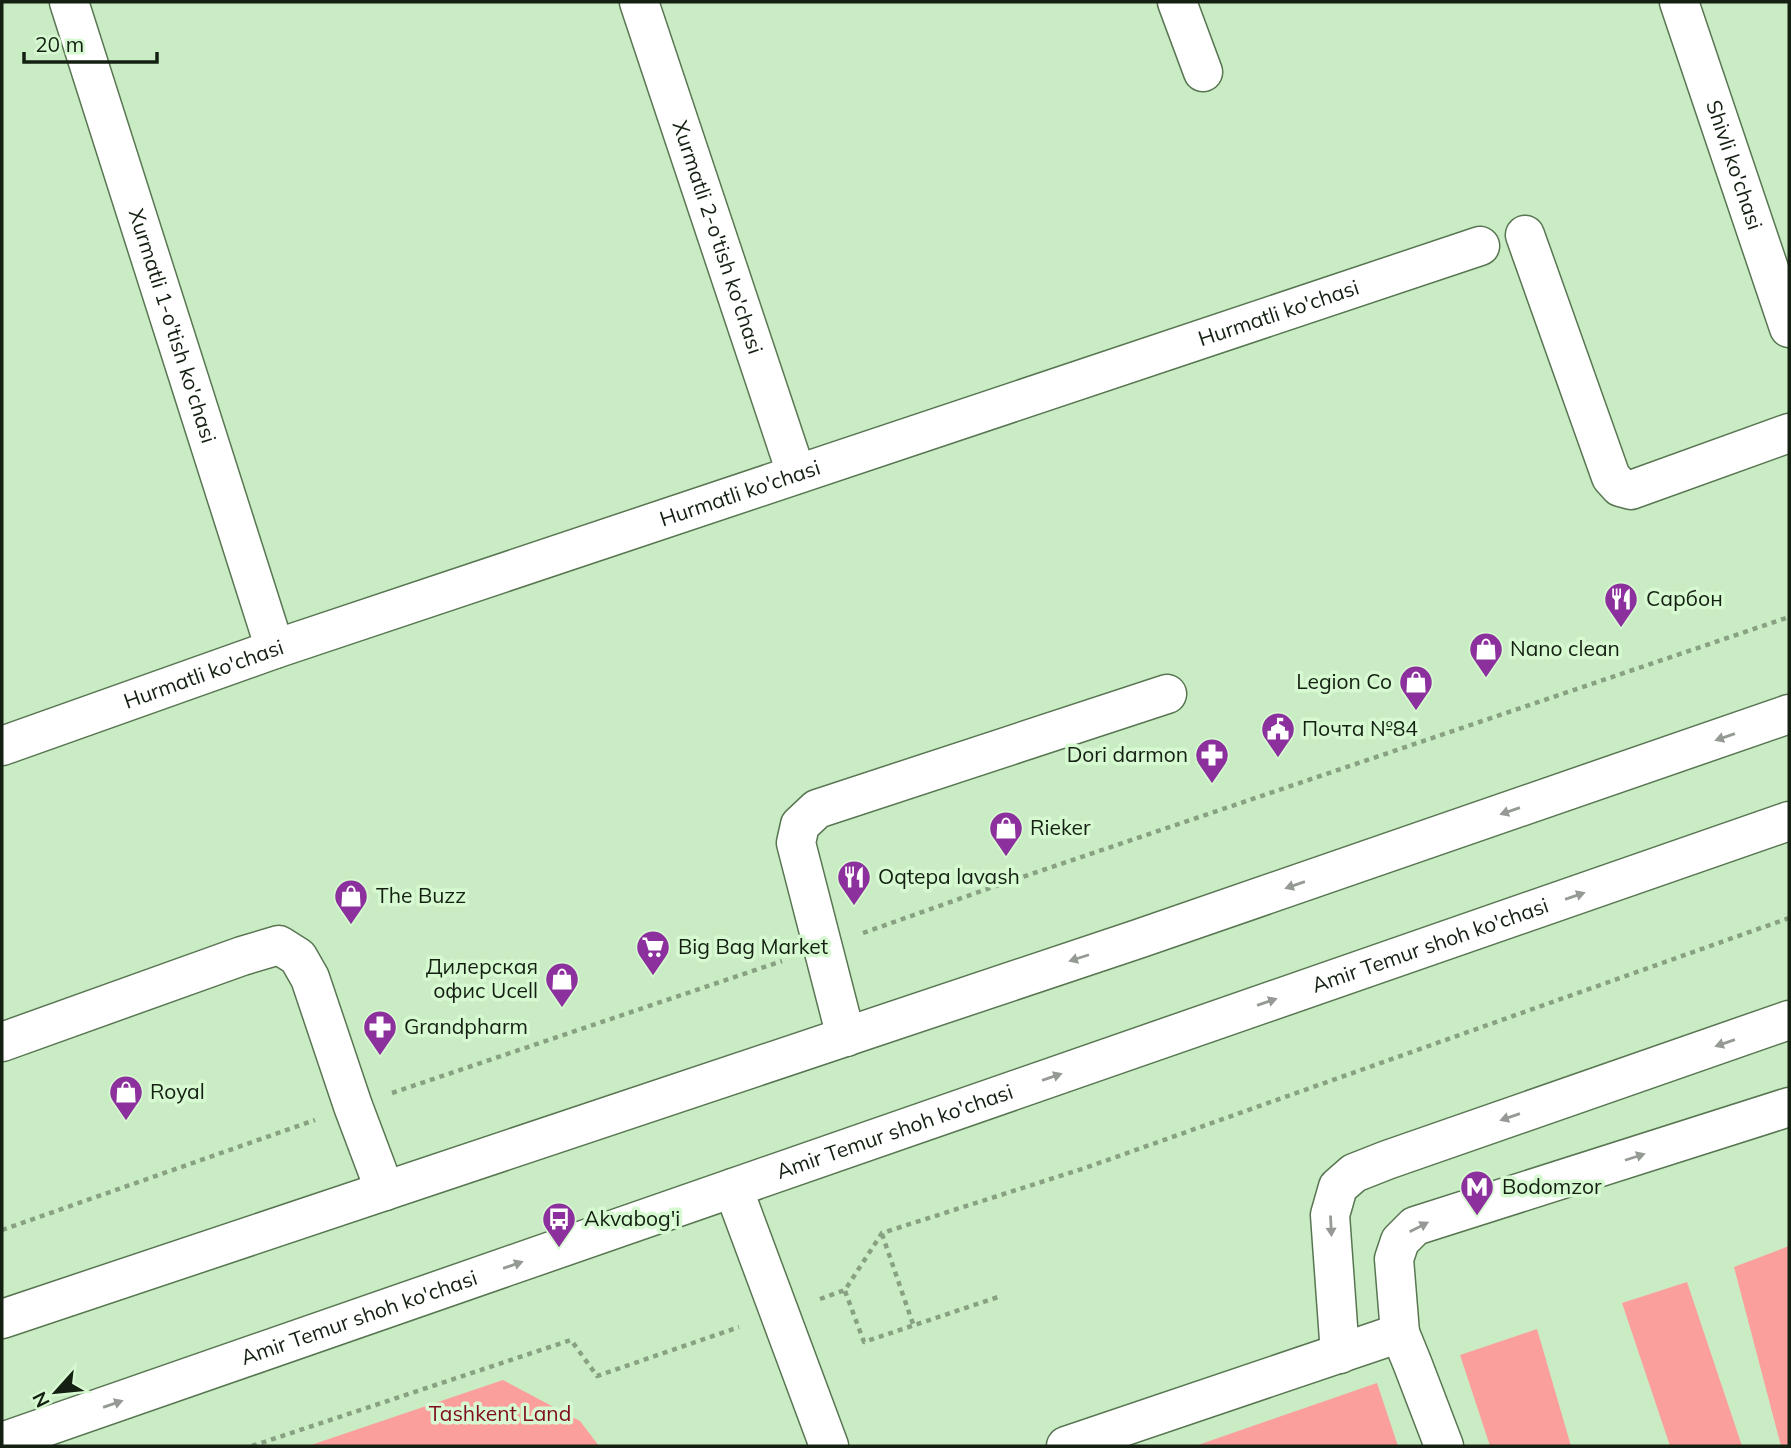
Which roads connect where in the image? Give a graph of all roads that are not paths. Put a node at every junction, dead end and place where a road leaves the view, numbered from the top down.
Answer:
1 (69, 2) edge
2 (639, 2) edge
3 (1177, 2) edge
4 (1679, 2) edge
5 (1203, 72) dead end
6 (1525, 235) dead end
7 (1480, 246) dead end
8 (1789, 328) edge
9 (1789, 433) edge
10 (796, 474) junction
11 (275, 649) junction
12 (1167, 694) dead end
13 (1789, 714) edge
14 (2, 746) edge
15 (1789, 821) edge
16 (1789, 1020) edge
17 (846, 1037) junction
18 (2, 1042) edge
19 (1789, 1107) edge
20 (733, 1188) junction
21 (386, 1191) junction
22 (2, 1320) edge
23 (1400, 1333) junction
24 (1340, 1354) junction
25 (2, 1442) edge
26 (829, 1446) edge
27 (1066, 1446) edge
28 (1444, 1446) edge

1 - 11 main road, Xurmatli 1-o'tish ko'chasi
2 - 10 main road, Xurmatli 2-o'tish ko'chasi
3 - 5 main road
4 - 8 main road, Shivli ko'chasi
6 - 9 main road
7 - 10 main road, Hurmatli ko'chasi
10 - 11 main road, Hurmatli ko'chasi
11 - 14 main road, Hurmatli ko'chasi
12 - 17 main road
13 -> 17 main road
20 -> 15 main road, Amir Temur shoh ko'chasi
16 -> 24 main road
17 - 21 main road
18 - 21 main road
23 -> 19 main road
25 -> 20 main road, Amir Temur shoh ko'chasi
20 - 26 main road
21 - 22 main road
23 - 24 main road
23 - 28 main road
24 - 27 main road

